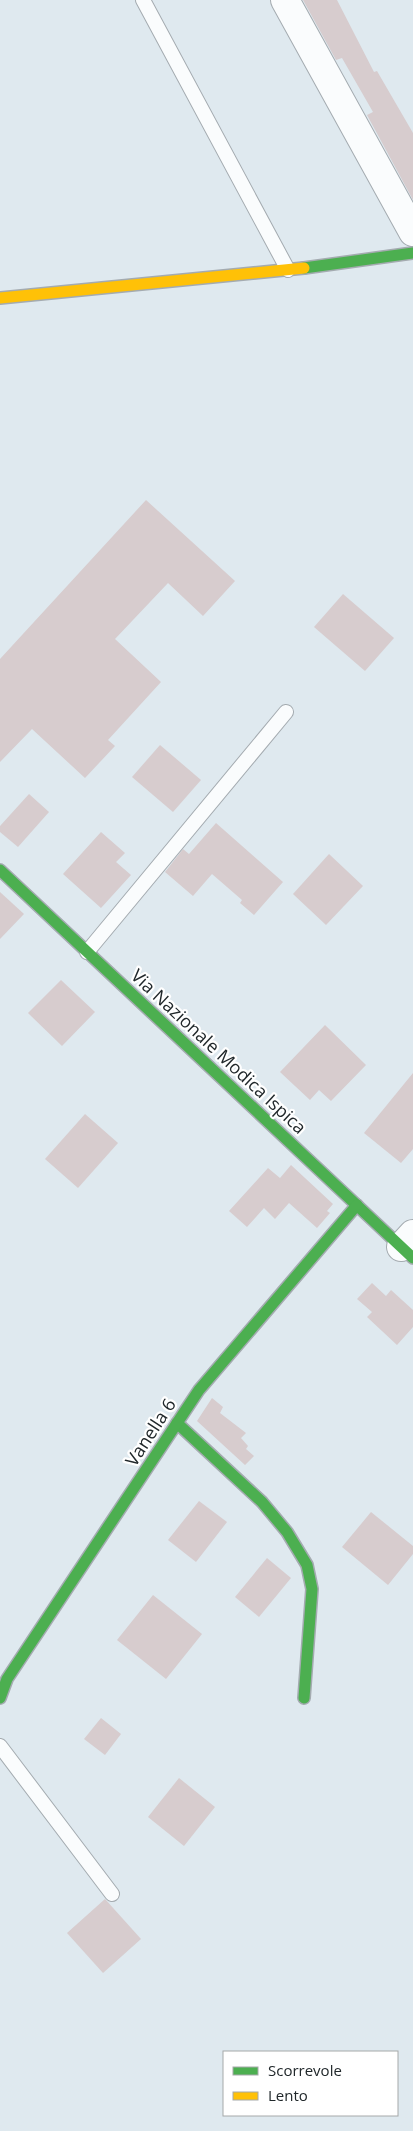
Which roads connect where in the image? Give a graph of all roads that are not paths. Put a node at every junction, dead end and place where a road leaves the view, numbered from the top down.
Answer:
1 (143, 0) edge
2 (285, 0) edge
3 (413, 232) edge
4 (413, 253) edge
5 (288, 270) junction
6 (0, 298) edge
7 (286, 712) dead end
8 (0, 870) edge
9 (88, 952) junction
10 (357, 1205) junction
11 (409, 1246) edge
12 (177, 1423) junction
13 (0, 1698) edge
14 (304, 1698) dead end
15 (0, 1746) edge
16 (112, 1894) dead end

1 - 5 lane
2 - 3 street
4 - 5 street
5 - 6 street
7 - 9 lane
8 - 9 street, Via Nazionale Modica Ispica
9 - 10 street, Via Nazionale Modica Ispica
10 - 11 street, Via Nazionale Modica Ispica
10 - 12 street, Vanella 6
12 - 13 street, Vanella 6
12 - 14 street
15 - 16 lane

